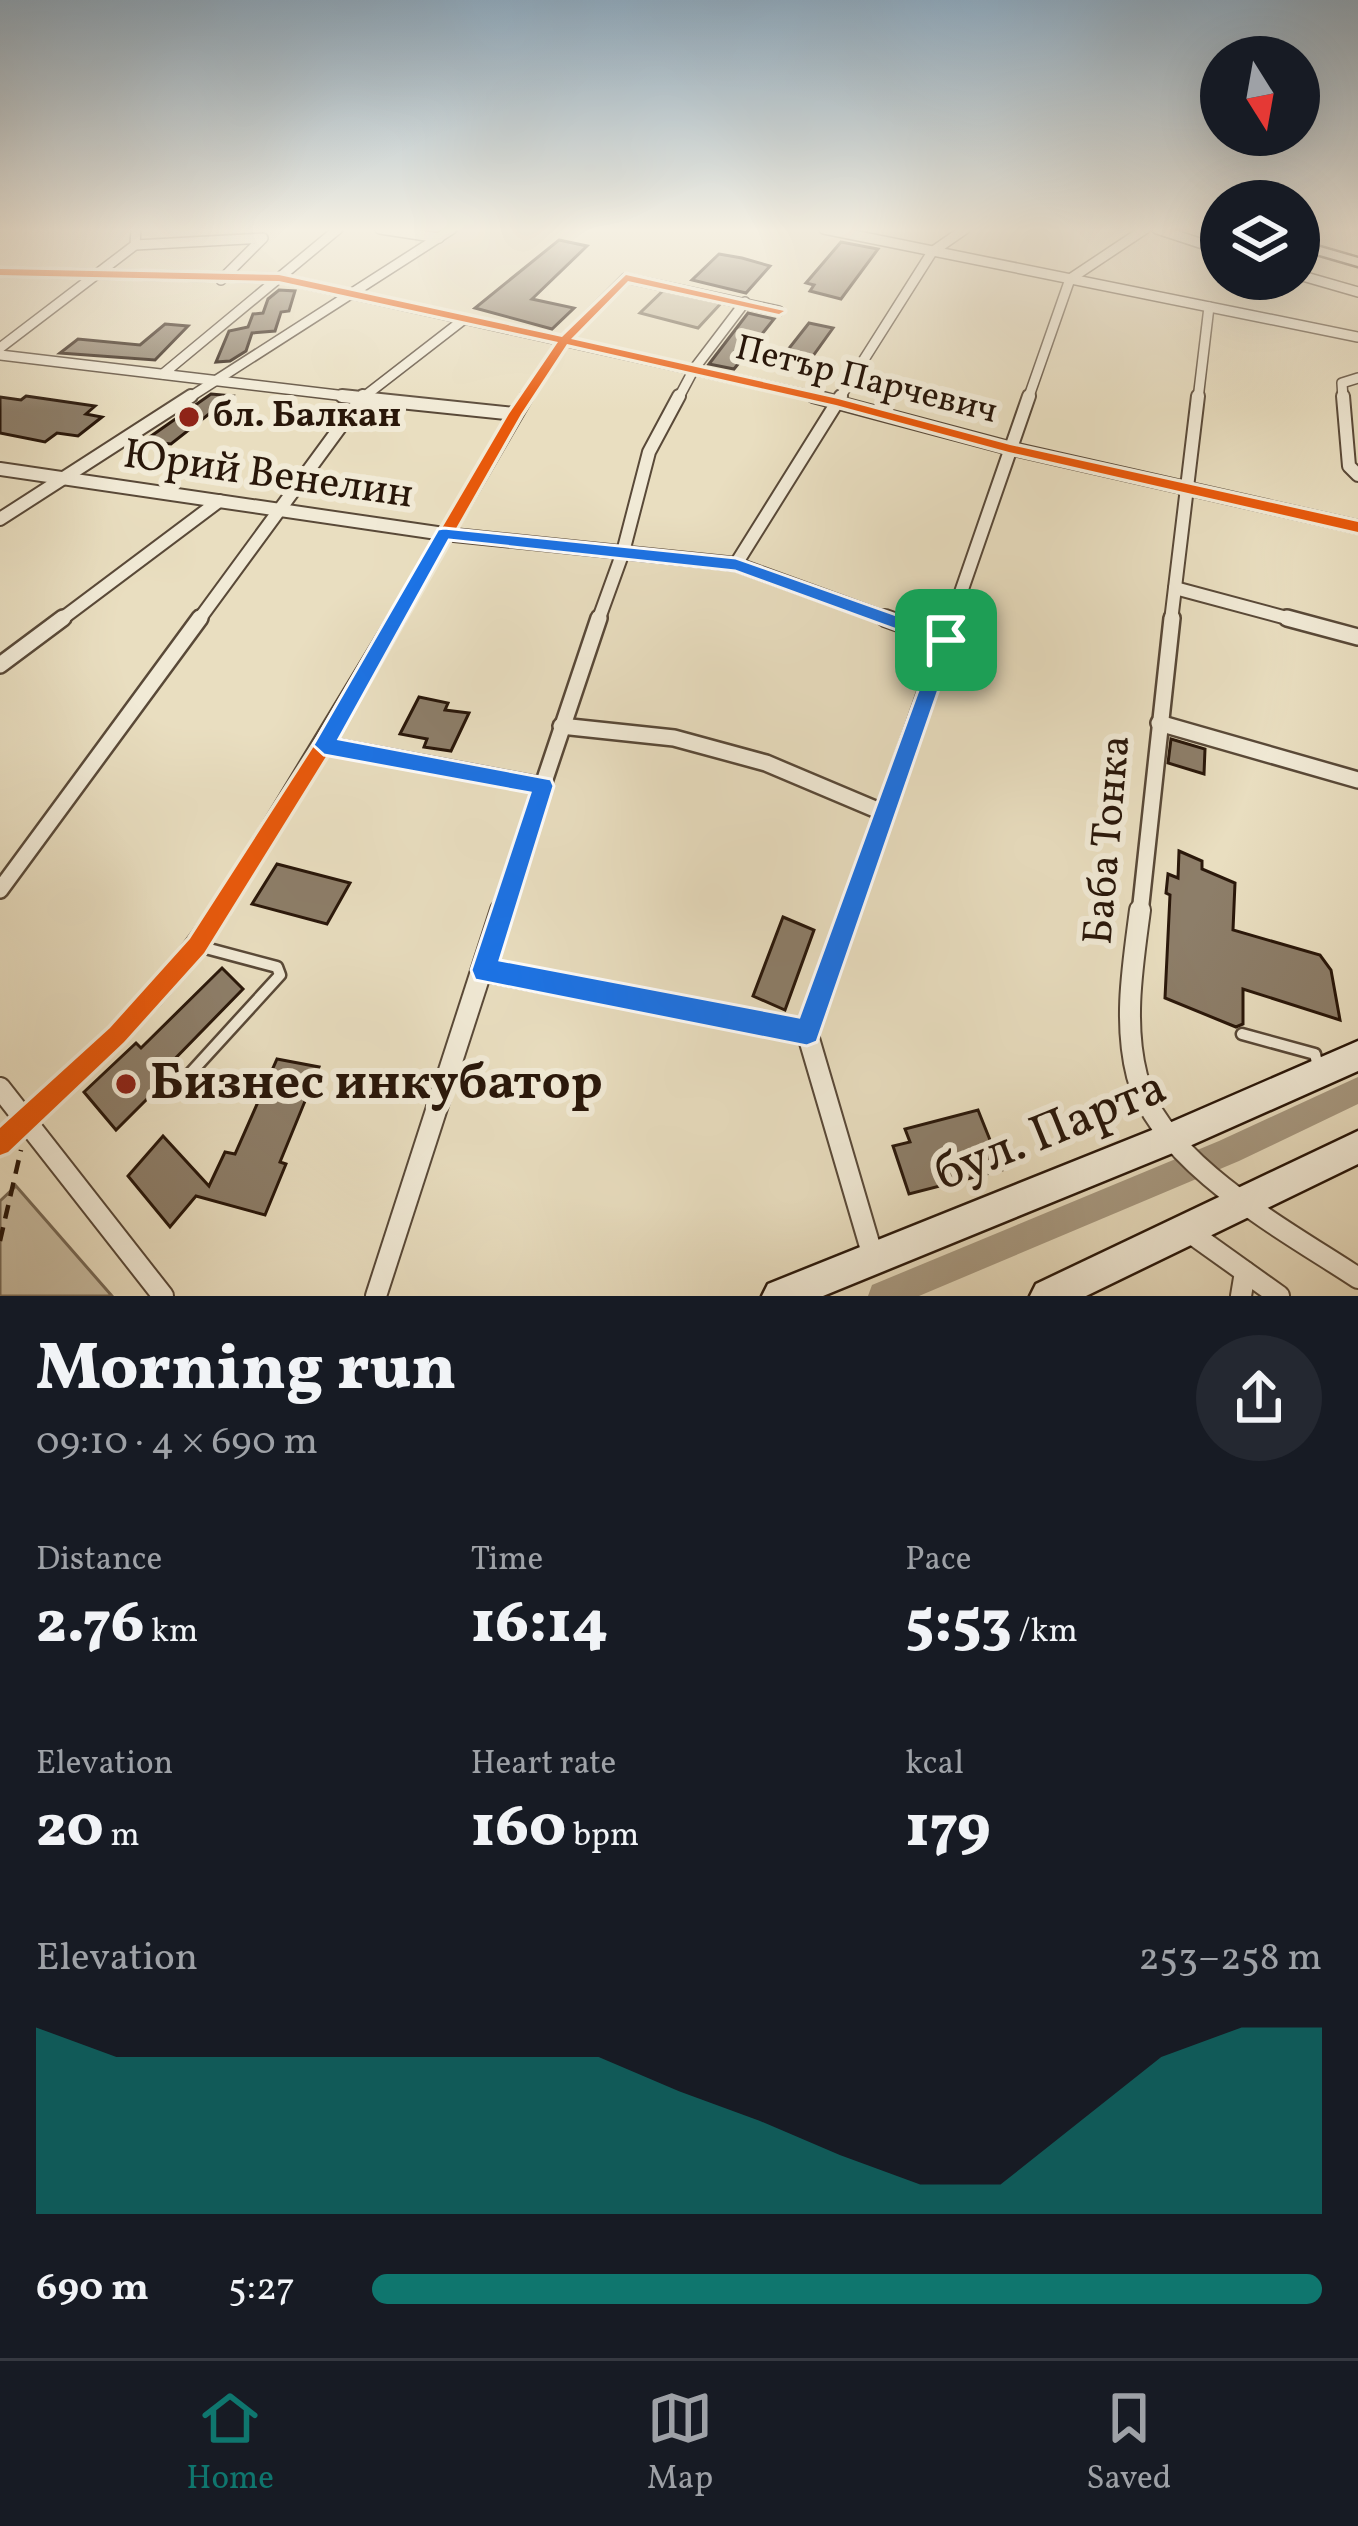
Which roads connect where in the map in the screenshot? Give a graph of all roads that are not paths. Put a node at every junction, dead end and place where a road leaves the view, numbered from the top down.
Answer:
1 (78, 289) edge
2 (264, 289) edge
3 (330, 289) edge
4 (358, 289) edge
5 (615, 289) edge
6 (683, 289) edge
7 (909, 289) edge
8 (1066, 289) edge
9 (1120, 289) edge
10 (351, 294) junction
11 (745, 302) junction
12 (1209, 308) junction
13 (779, 310) dead end
14 (463, 320) junction
15 (1358, 337) edge
16 (564, 340) junction
17 (0, 351) edge
18 (694, 369) junction
19 (164, 374) junction
20 (1358, 378) edge
21 (212, 383) junction
22 (364, 395) junction
23 (838, 402) junction
24 (515, 414) junction
25 (1009, 448) junction
26 (0, 469) edge
27 (1358, 475) edge
28 (61, 480) junction
29 (1186, 488) junction
30 (219, 501) junction
31 (277, 508) junction
32 (0, 519) edge
33 (1358, 527) edge
34 (444, 534) junction
35 (623, 552) junction
36 (736, 564) junction
37 (1175, 588) junction
38 (1358, 637) edge
39 (946, 640) junction
40 (0, 665) edge
41 (1159, 723) junction
42 (561, 726) junction
43 (324, 745) junction
44 (1358, 781) edge
45 (543, 786) junction
46 (882, 812) junction
47 (0, 890) edge
48 (197, 946) junction
49 (484, 970) junction
50 (807, 1032) junction
51 (1242, 1034) dead end
52 (1358, 1056) edge
53 (1320, 1074) junction
54 (186, 1078) dead end
55 (0, 1088) edge
56 (26, 1120) junction
57 (0, 1144) edge
58 (1181, 1145) junction
59 (1358, 1147) edge
60 (1237, 1196) junction
61 (1188, 1232) junction
62 (874, 1260) junction
63 (1358, 1278) edge
64 (1243, 1284) edge
65 (163, 1296) edge
66 (376, 1296) edge
67 (780, 1296) edge
68 (1048, 1296) edge
69 (1279, 1296) edge

1 - 17 street
2 - 19 street
3 - 10 street, Петър Парчевич
4 - 10 street
5 - 16 street
6 - 11 street
7 - 23 street
8 - 25 street
9 - 12 street
10 - 14 street, Петър Парчевич
10 - 21 street
11 - 13 street
11 - 18 street
12 - 15 street
12 - 29 street, Баба Тонка
14 - 16 street, Петър Парчевич
14 - 22 street
16 - 18 street, Петър Парчевич
16 - 24 street
17 - 19 street
18 - 23 street, Петър Парчевич
18 - 35 street
19 - 21 street
20 - 27 street
21 - 22 street
21 - 28 street
22 - 24 street
22 - 31 street
23 - 25 street, Петър Парчевич
23 - 36 street
24 - 34 street
25 - 29 street, Петър Парчевич
25 - 39 street
26 - 28 street, Юрий Венелин
28 - 30 street, Юрий Венелин
28 - 32 street
29 - 33 street, Петър Парчевич
29 - 37 street, Баба Тонка
30 - 31 street, Юрий Венелин
30 - 40 street
31 - 34 street, Юрий Венелин
31 - 47 street
34 - 35 street, Юрий Венелин
34 - 43 street
35 - 36 street, Юрий Венелин
35 - 42 street
36 - 39 street, Юрий Венелин
37 - 38 street
37 - 41 street, Баба Тонка
39 - 46 street
41 - 44 street
41 - 58 street, Баба Тонка
42 - 45 street
42 - 46 street
43 - 45 street
43 - 48 street
45 - 49 street
46 - 50 street
48 - 54 lane
48 - 56 street
49 - 50 street
49 - 66 street
50 - 62 street
51 - 53 lane
52 - 53 main road, бул. Парта
53 - 58 main road, бул. Парта
55 - 56 street
56 - 57 street
56 - 65 street
58 - 60 street, Баба Тонка
58 - 62 main road, бул. Парта
59 - 60 main road
60 - 61 main road
60 - 63 street, Баба Тонка
61 - 64 street
61 - 68 main road
62 - 67 main road, бул. Парта
64 - 69 street

